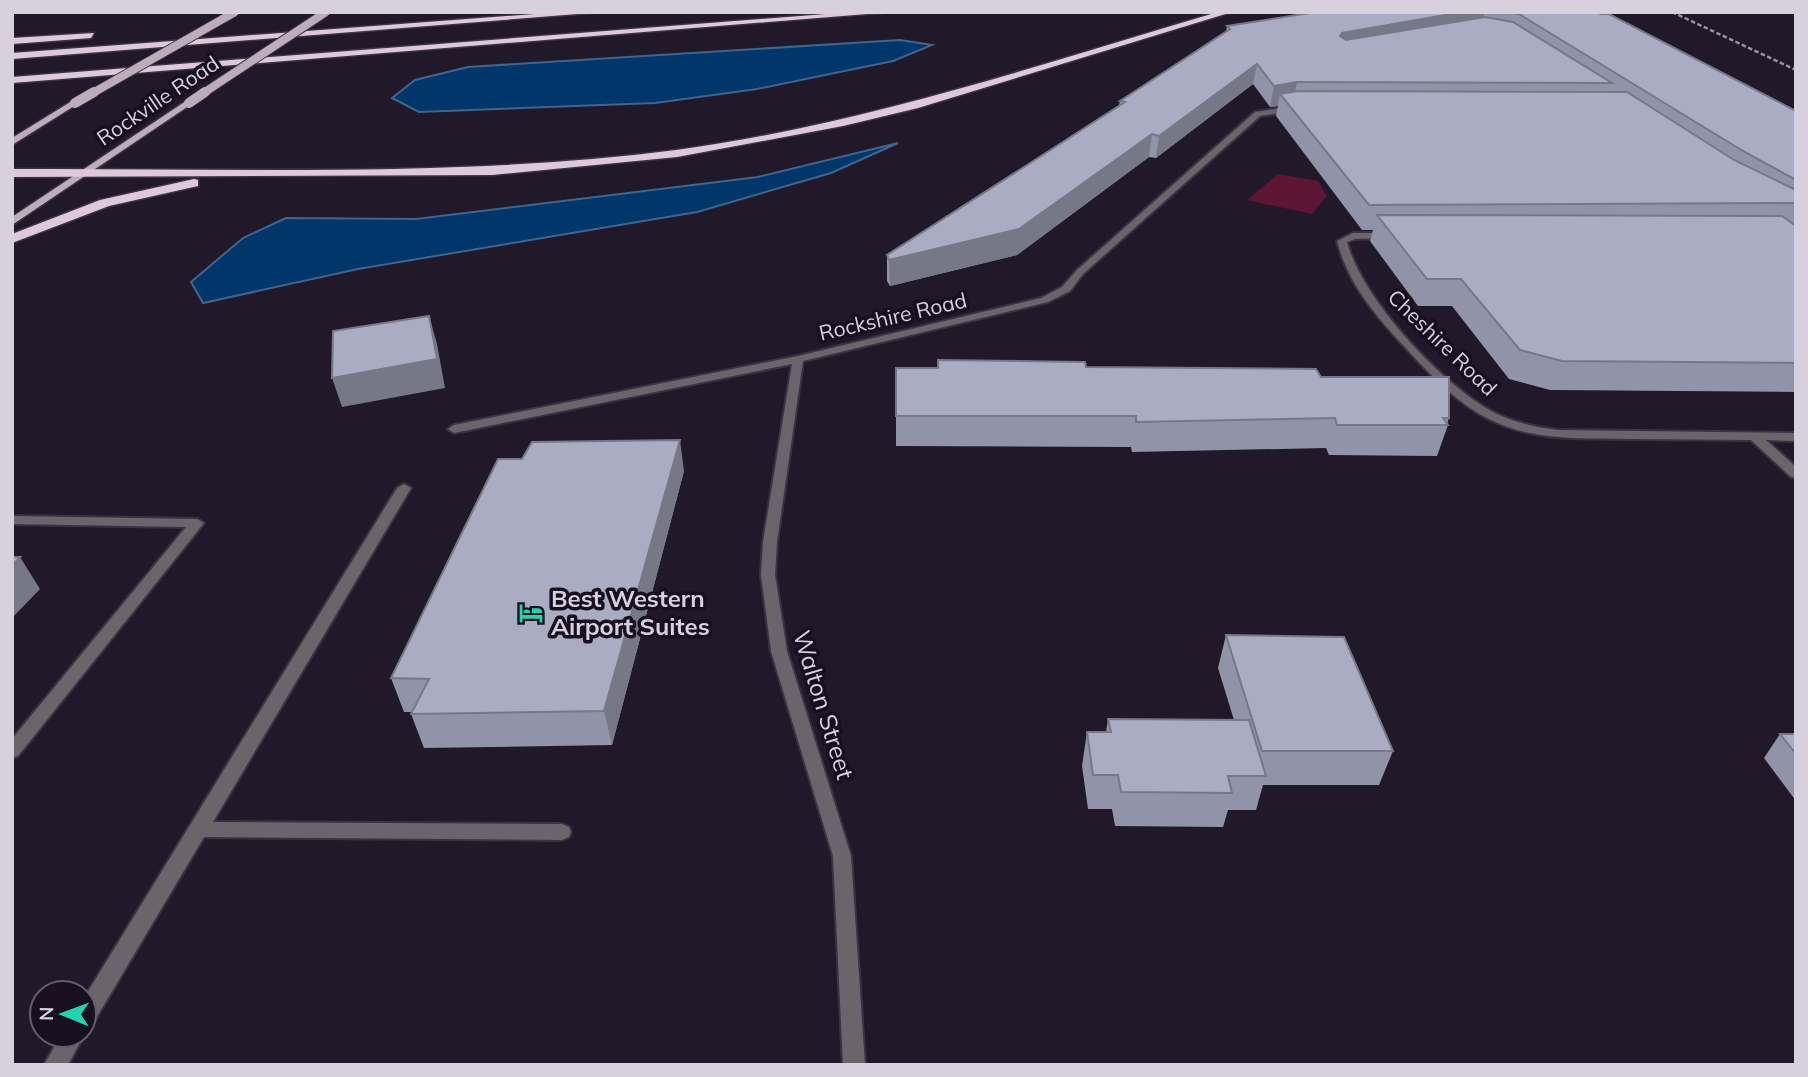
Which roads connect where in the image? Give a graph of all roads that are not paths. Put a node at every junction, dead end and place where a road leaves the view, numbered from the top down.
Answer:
1 (235, 12) edge
2 (326, 12) edge
3 (599, 12) edge
4 (888, 12) edge
5 (1228, 12) edge
6 (342, 17) dead end
7 (287, 21) dead end
8 (232, 25) dead end
9 (177, 29) dead end
10 (108, 34) dead end
11 (12, 41) edge
12 (12, 56) edge
13 (12, 80) edge
14 (1307, 108) edge
15 (12, 142) edge
16 (294, 171) junction
17 (12, 173) edge
18 (85, 173) junction
19 (12, 222) edge
20 (1406, 235) edge
21 (12, 239) edge
22 (798, 359) junction
23 (454, 429) dead end
24 (1755, 437) junction
25 (1796, 437) edge
26 (1796, 474) edge
27 (404, 488) dead end
28 (12, 520) edge
29 (12, 751) edge
30 (198, 830) junction
31 (562, 832) dead end
32 (98, 995) edge
33 (65, 1049) edge
34 (55, 1065) edge
35 (853, 1065) edge

1 - 15 main road, Rockville Road, bridge
2 - 18 main road, Rockville Road, bridge
3 - 12 highway
4 - 13 highway
5 - 16 highway
6 - 7 highway
8 - 9 highway
10 - 11 highway
14 - 22 street, Rockshire Road
16 - 18 highway
16 - 21 highway
17 - 18 highway
18 - 19 main road, Rockville Road
20 - 24 street, Cheshire Road
22 - 23 street, Rockshire Road
22 - 35 street, Walton Street
24 - 25 street, Cheshire Road
24 - 26 street
27 - 30 street
28 - 29 street
30 - 31 street
30 - 32 street
33 - 34 street

